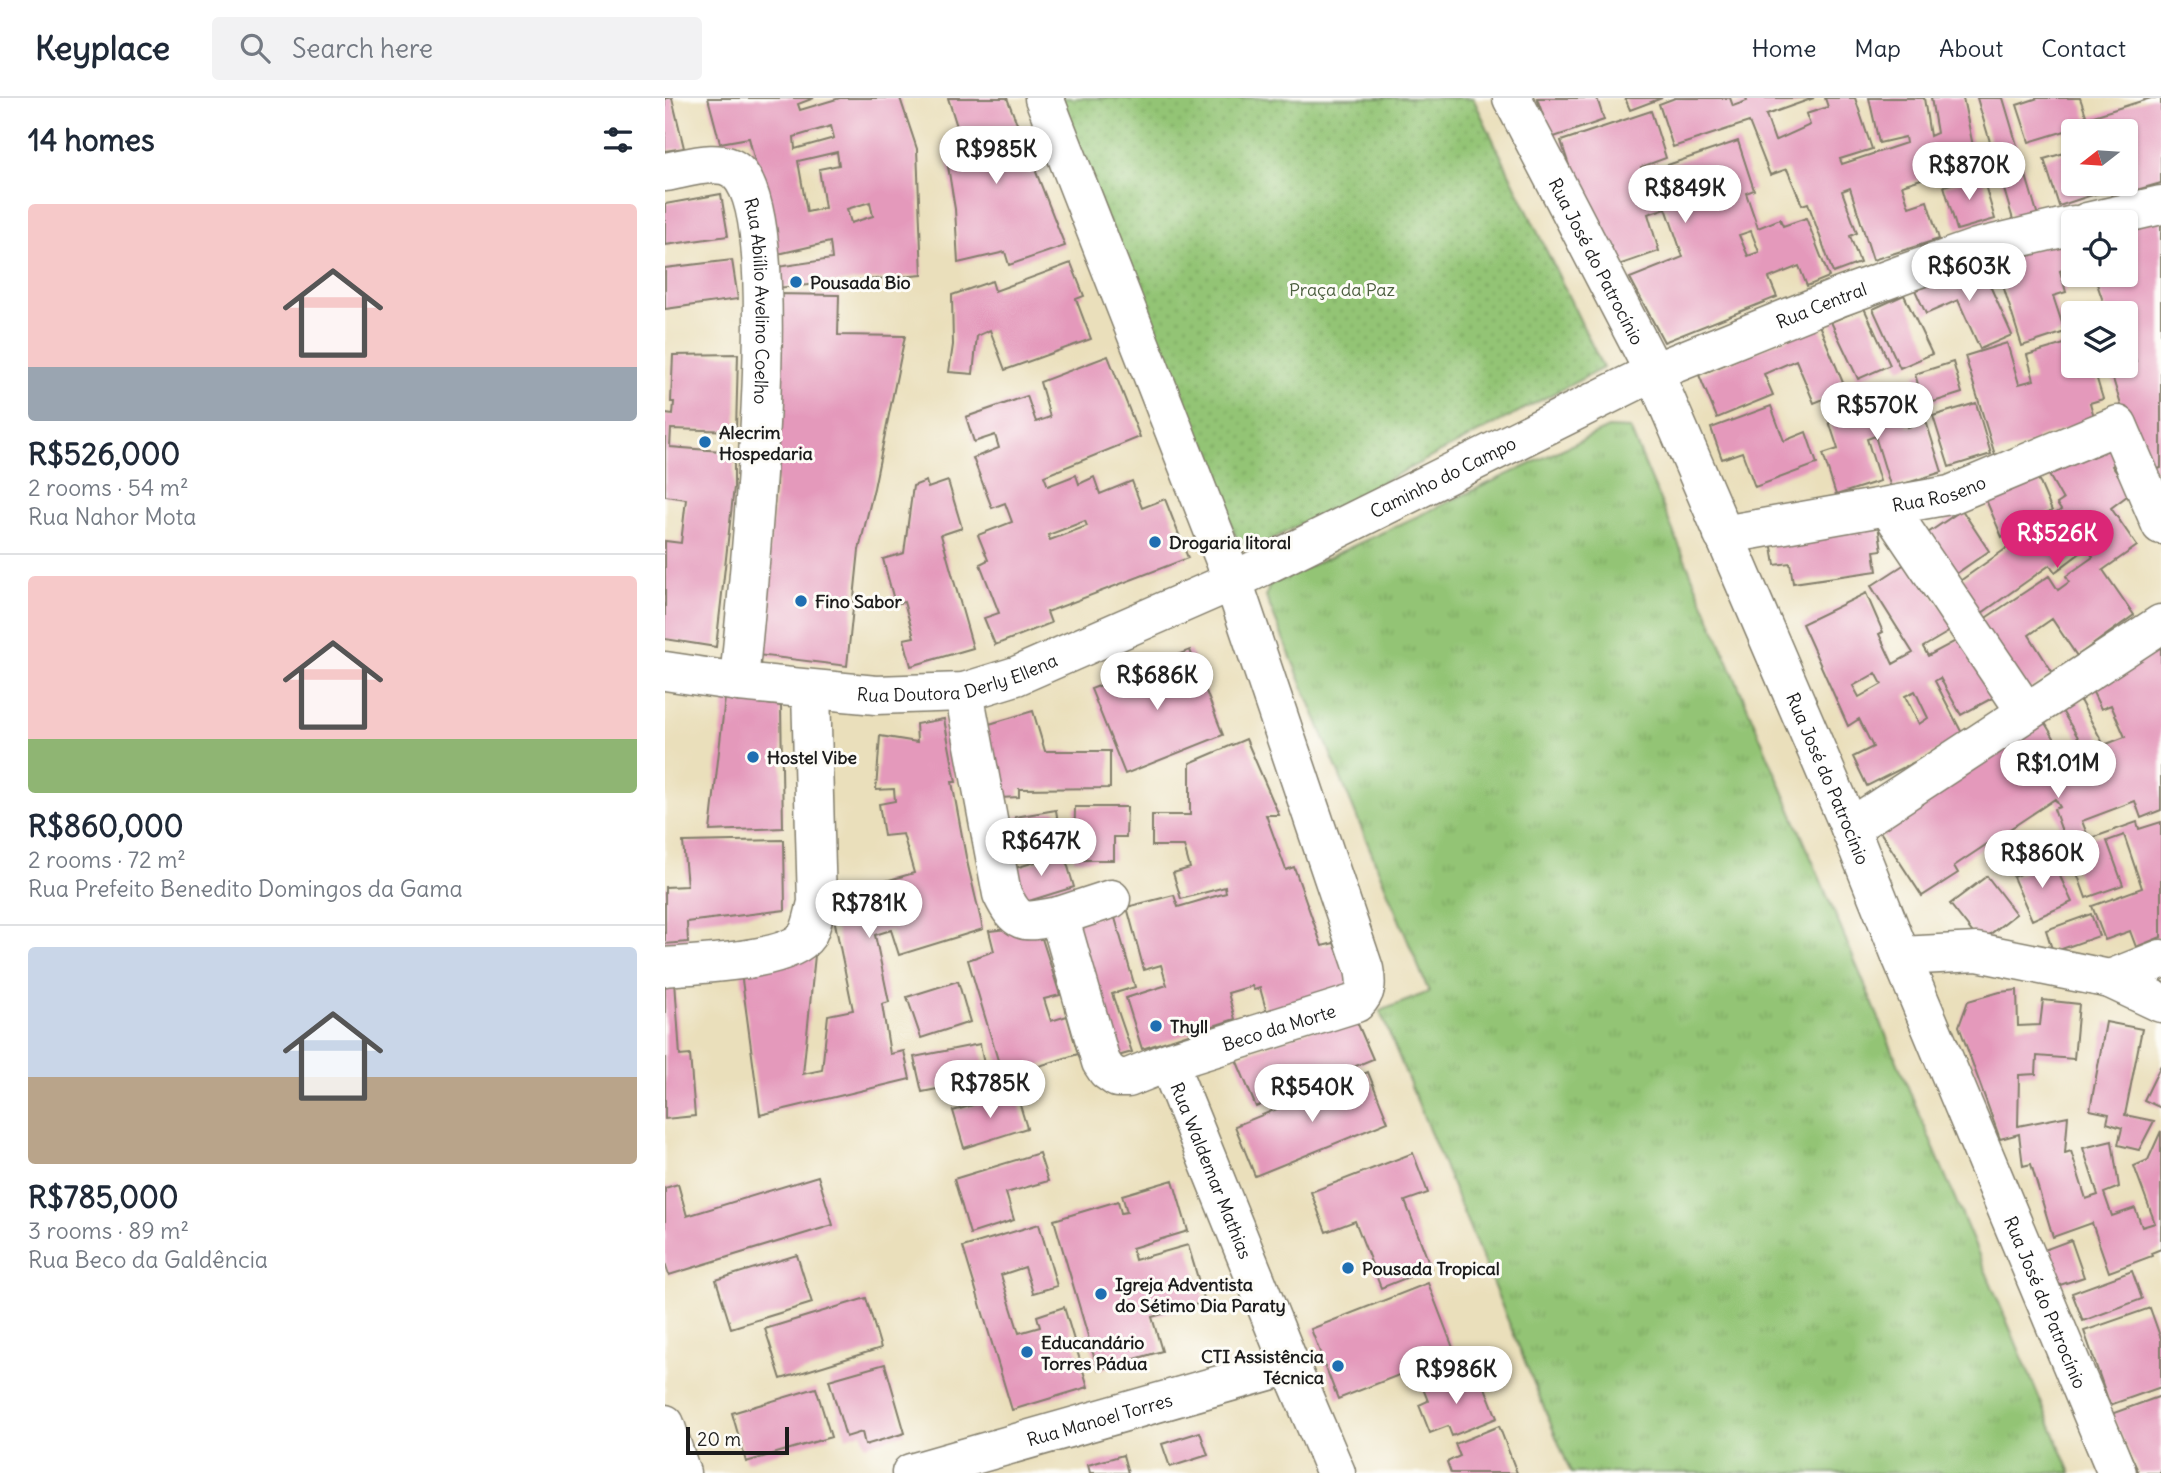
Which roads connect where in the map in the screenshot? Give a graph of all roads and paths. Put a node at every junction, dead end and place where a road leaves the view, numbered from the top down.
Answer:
1 (1044, 98) edge
2 (1512, 98) edge
3 (665, 172) edge
4 (2161, 205) edge
5 (2138, 210) edge
6 (2061, 228) edge
7 (1654, 372) junction
8 (1888, 507) junction
9 (2161, 525) edge
10 (1723, 535) junction
11 (1233, 581) junction
12 (2161, 624) edge
13 (665, 671) edge
14 (739, 682) junction
15 (811, 691) junction
16 (964, 692) junction
17 (2026, 712) junction
18 (1850, 828) junction
19 (1111, 899) dead end
20 (1059, 916) junction
21 (1901, 956) junction
22 (2161, 960) edge
23 (665, 967) edge
24 (2111, 979) junction
25 (2161, 1003) edge
26 (1168, 1062) junction
27 (1290, 1365) junction
28 (665, 1424) edge
29 (681, 1473) edge
30 (911, 1473) edge
31 (1336, 1473) edge
32 (2117, 1473) edge

1 - 11 street
2 - 7 street, Rua José do Patrocínio
3 - 14 street, Rua Abiílio Avelino Coelho
4 - 5 street
6 - 7 street, Rua Central
7 - 10 street, Rua José do Patrocínio
7 - 11 street, Caminho do Campo
8 - 9 street, Rua Roseno
8 - 10 street, Rua Roseno
8 - 17 street
10 - 18 street, Rua José do Patrocínio
11 - 16 street, Rua Doutora Derly Ellena
11 - 26 street, Beco da Morte
12 - 17 street
13 - 14 street, Rua Doutora Derly Ellena
14 - 15 street, Rua Doutora Derly Ellena
15 - 16 street, Rua Doutora Derly Ellena
15 - 23 street
16 - 20 street
17 - 18 street
18 - 21 street, Rua José do Patrocínio
19 - 20 street
20 - 26 street, Beco da Morte
21 - 24 street
21 - 32 street, Rua José do Patrocínio
22 - 24 street
24 - 25 street
26 - 27 street, Rua Waldemar Mathias
27 - 30 street, Rua Manoel Torres
27 - 31 street, Rua Waldemar Mathias
28 - 29 street

